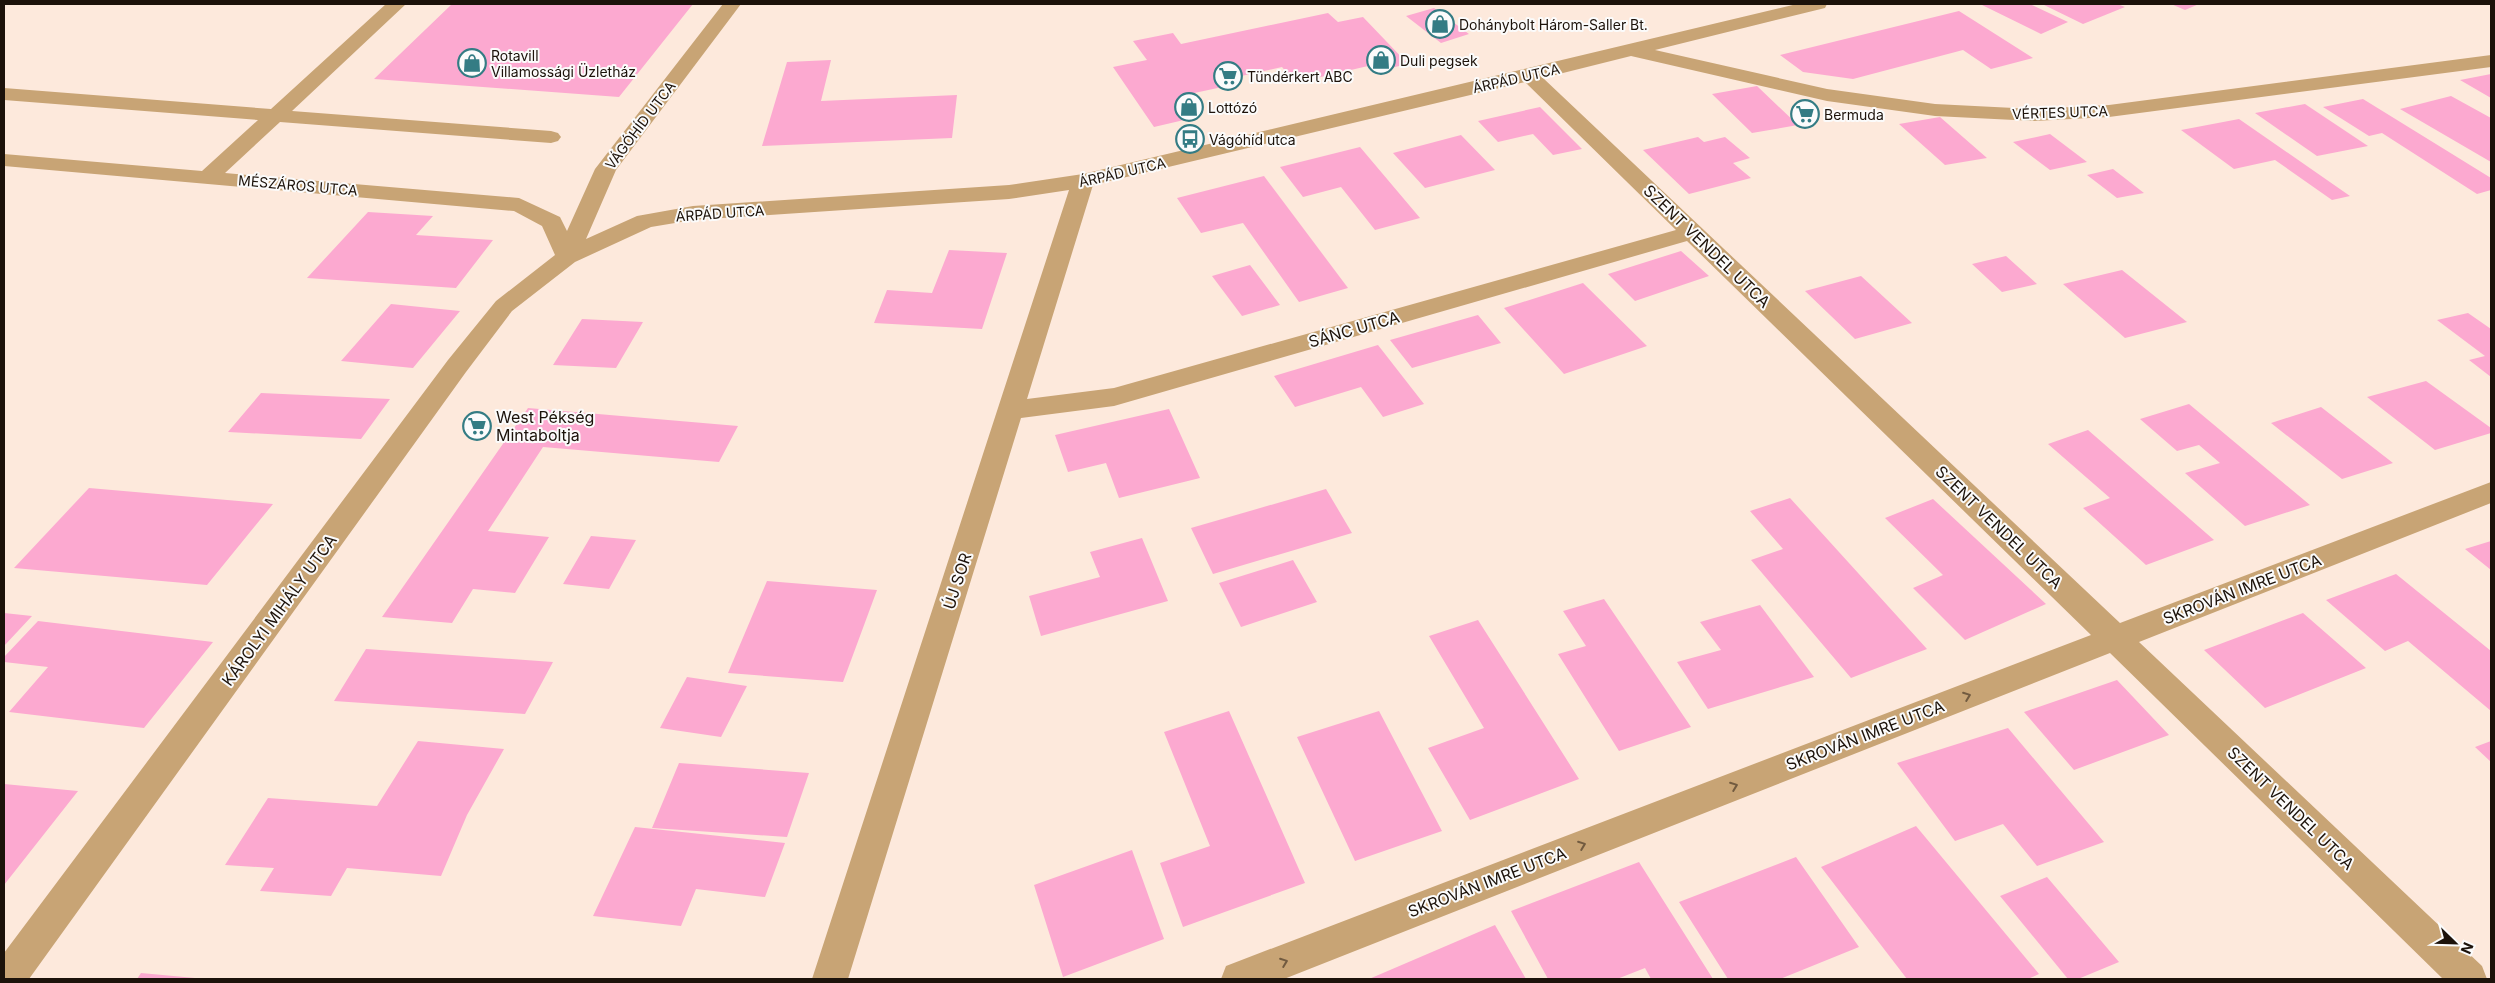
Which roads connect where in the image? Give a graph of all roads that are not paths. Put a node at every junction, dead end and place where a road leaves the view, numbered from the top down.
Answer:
1 (397, 4) edge
2 (732, 4) edge
3 (1818, 4) edge
4 (1631, 50) junction
5 (2491, 62) edge
6 (1529, 75) junction
7 (4, 94) edge
8 (275, 116) junction
9 (551, 136) dead end
10 (4, 160) edge
11 (208, 177) junction
12 (1083, 181) junction
13 (1693, 232) junction
14 (567, 256) junction
15 (1012, 410) junction
16 (2491, 492) edge
17 (2115, 638) junction
18 (7, 979) edge
19 (830, 979) edge
20 (1239, 979) edge
21 (2469, 979) edge

1 - 8 street
2 - 14 street, VÁGÓHÍD UTCA
3 - 4 street, ÁRPÁD UTCA
4 - 5 street, VÉRTES UTCA
4 - 6 street, ÁRPÁD UTCA
6 - 12 street, ÁRPÁD UTCA
6 - 13 street, SZENT VENDEL UTCA
7 - 8 street
8 - 9 street
8 - 11 street
10 - 11 street, MÉSZÁROS UTCA
11 - 14 street, MÉSZÁROS UTCA
12 - 14 street, ÁRPÁD UTCA
12 - 15 street, ÚJ SOR
13 - 15 street, SÁNC UTCA
13 - 17 street, SZENT VENDEL UTCA
14 - 18 street, KÁROLYI MIHÁLY UTCA
15 - 19 street, ÚJ SOR
16 - 17 street, SKROVÁN IMRE UTCA
20 -> 17 street, SKROVÁN IMRE UTCA
17 - 21 street, SZENT VENDEL UTCA

